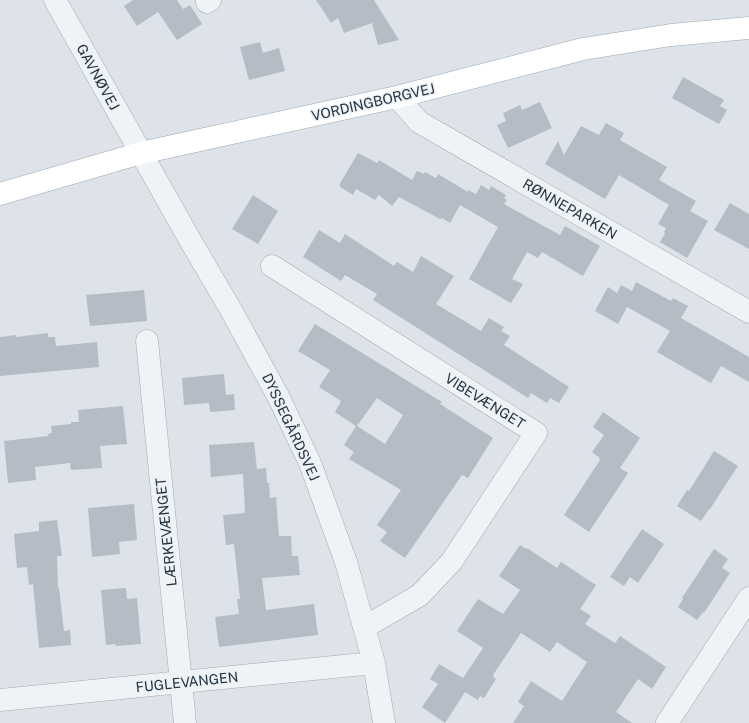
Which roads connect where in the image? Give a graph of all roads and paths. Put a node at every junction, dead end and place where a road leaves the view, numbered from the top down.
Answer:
1 (55, 0) edge
2 (749, 28) edge
3 (397, 97) junction
4 (141, 153) junction
5 (0, 194) edge
6 (272, 266) dead end
7 (749, 312) edge
8 (148, 341) dead end
9 (749, 598) edge
10 (365, 627) junction
11 (374, 663) junction
12 (181, 682) junction
13 (0, 700) edge
14 (185, 723) edge
15 (384, 723) edge
16 (668, 723) edge

1 - 4 street, GAVNØVEJ
2 - 3 main road, VORDINGBORGVEJ
3 - 4 main road, VORDINGBORGVEJ
3 - 7 street, RØNNEPARKEN
4 - 5 main road, VORDINGBORGVEJ
4 - 10 street, DYSSEGÅRDSVEJ
6 - 10 street, VIBEVÆNGET
8 - 12 street, LÆRKEVÆNGET
9 - 16 street
10 - 11 street, DYSSEGÅRDSVEJ
11 - 12 street, FUGLEVANGEN
11 - 15 street, DYSSEGÅRDSVEJ
12 - 13 street, FUGLEVANGEN
12 - 14 street, LÆRKEVÆNGET

